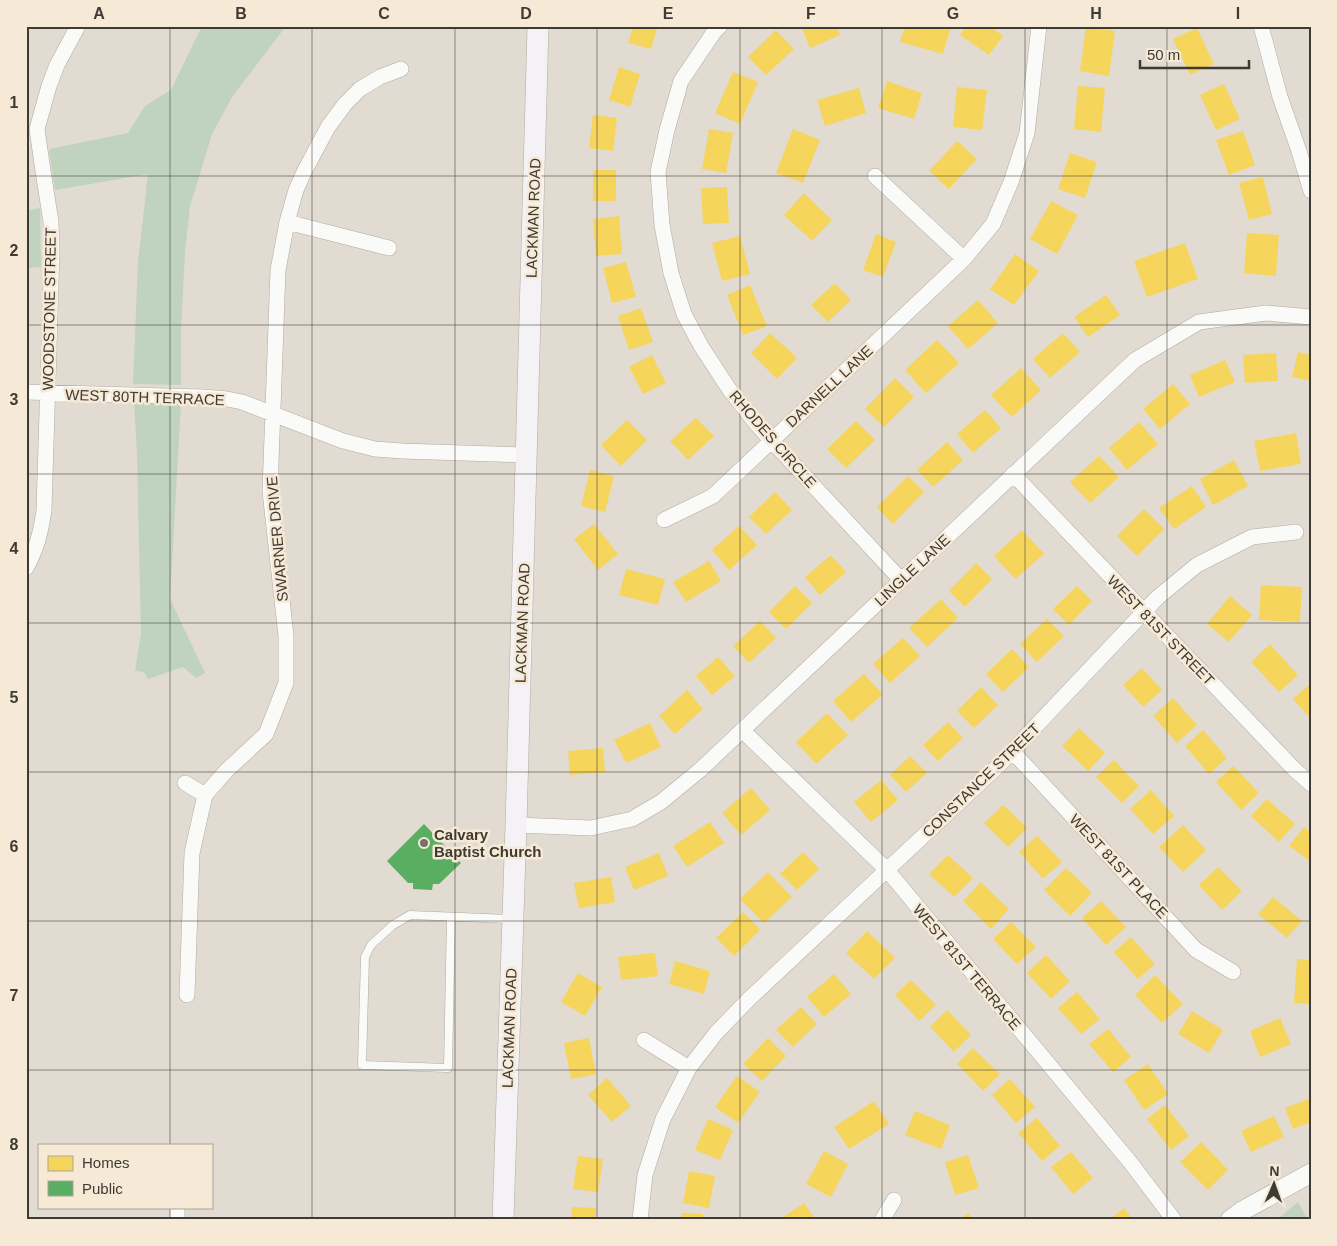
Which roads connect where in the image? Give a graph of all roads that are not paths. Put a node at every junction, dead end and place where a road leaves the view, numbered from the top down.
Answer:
1 (78, 26) edge
2 (538, 26) edge
3 (720, 26) edge
4 (1039, 26) edge
5 (1260, 26) edge
6 (401, 69) dead end
7 (32, 129) edge
8 (875, 176) dead end
9 (1311, 191) edge
10 (287, 222) junction
11 (389, 248) dead end
12 (964, 259) junction
13 (1311, 317) edge
14 (26, 392) edge
15 (47, 392) junction
16 (273, 414) junction
17 (772, 441) junction
18 (526, 456) junction
19 (1013, 474) junction
20 (664, 520) dead end
21 (1296, 532) dead end
22 (26, 568) edge
23 (901, 580) junction
24 (1144, 612) junction
25 (742, 730) junction
26 (1012, 751) junction
27 (185, 783) dead end
28 (1311, 784) edge
29 (205, 795) junction
30 (516, 825) junction
31 (887, 870) junction
32 (451, 917) junction
33 (513, 919) junction
34 (1233, 972) dead end
35 (187, 995) dead end
36 (644, 1040) dead end
37 (689, 1068) junction
38 (1309, 1178) edge
39 (894, 1200) dead end
40 (503, 1220) edge
41 (640, 1220) edge
42 (882, 1220) edge
43 (1174, 1220) edge
44 (1230, 1220) edge

1 - 7 street, WOODSTONE STREET
2 - 18 main road, LACKMAN ROAD
3 - 17 street, RHODES CIRCLE
4 - 12 street, DARNELL LANE
5 - 9 street
6 - 10 street, SWARNER DRIVE
7 - 15 street, WOODSTONE STREET
8 - 12 street
10 - 11 street
10 - 16 street, SWARNER DRIVE
12 - 17 street, DARNELL LANE
13 - 19 street, LINGLE LANE
14 - 15 street, WEST 80TH TERRACE
15 - 16 street, WEST 80TH TERRACE
15 - 22 street, WOODSTONE STREET
16 - 18 street, WEST 80TH TERRACE
16 - 29 street, SWARNER DRIVE
17 - 20 street, DARNELL LANE
17 - 23 street, RHODES CIRCLE
18 - 30 main road, LACKMAN ROAD
19 - 23 street, LINGLE LANE
19 - 24 street, WEST 81ST STREET
21 - 24 street, CONSTANCE STREET
23 - 25 street, LINGLE LANE
24 - 26 street, CONSTANCE STREET
24 - 28 street, WEST 81ST STREET
25 - 30 street, LINGLE LANE
25 - 31 street, WEST 81ST TERRACE
26 - 31 street, CONSTANCE STREET
26 - 34 street, WEST 81ST PLACE
27 - 29 street
29 - 35 street, SWARNER DRIVE
30 - 33 main road, LACKMAN ROAD
31 - 37 street, CONSTANCE STREET
31 - 43 street, WEST 81ST TERRACE
32 - 32 lane
32 - 33 lane
33 - 40 main road, LACKMAN ROAD
36 - 37 street
37 - 41 street, CONSTANCE STREET
38 - 44 street
39 - 42 street

